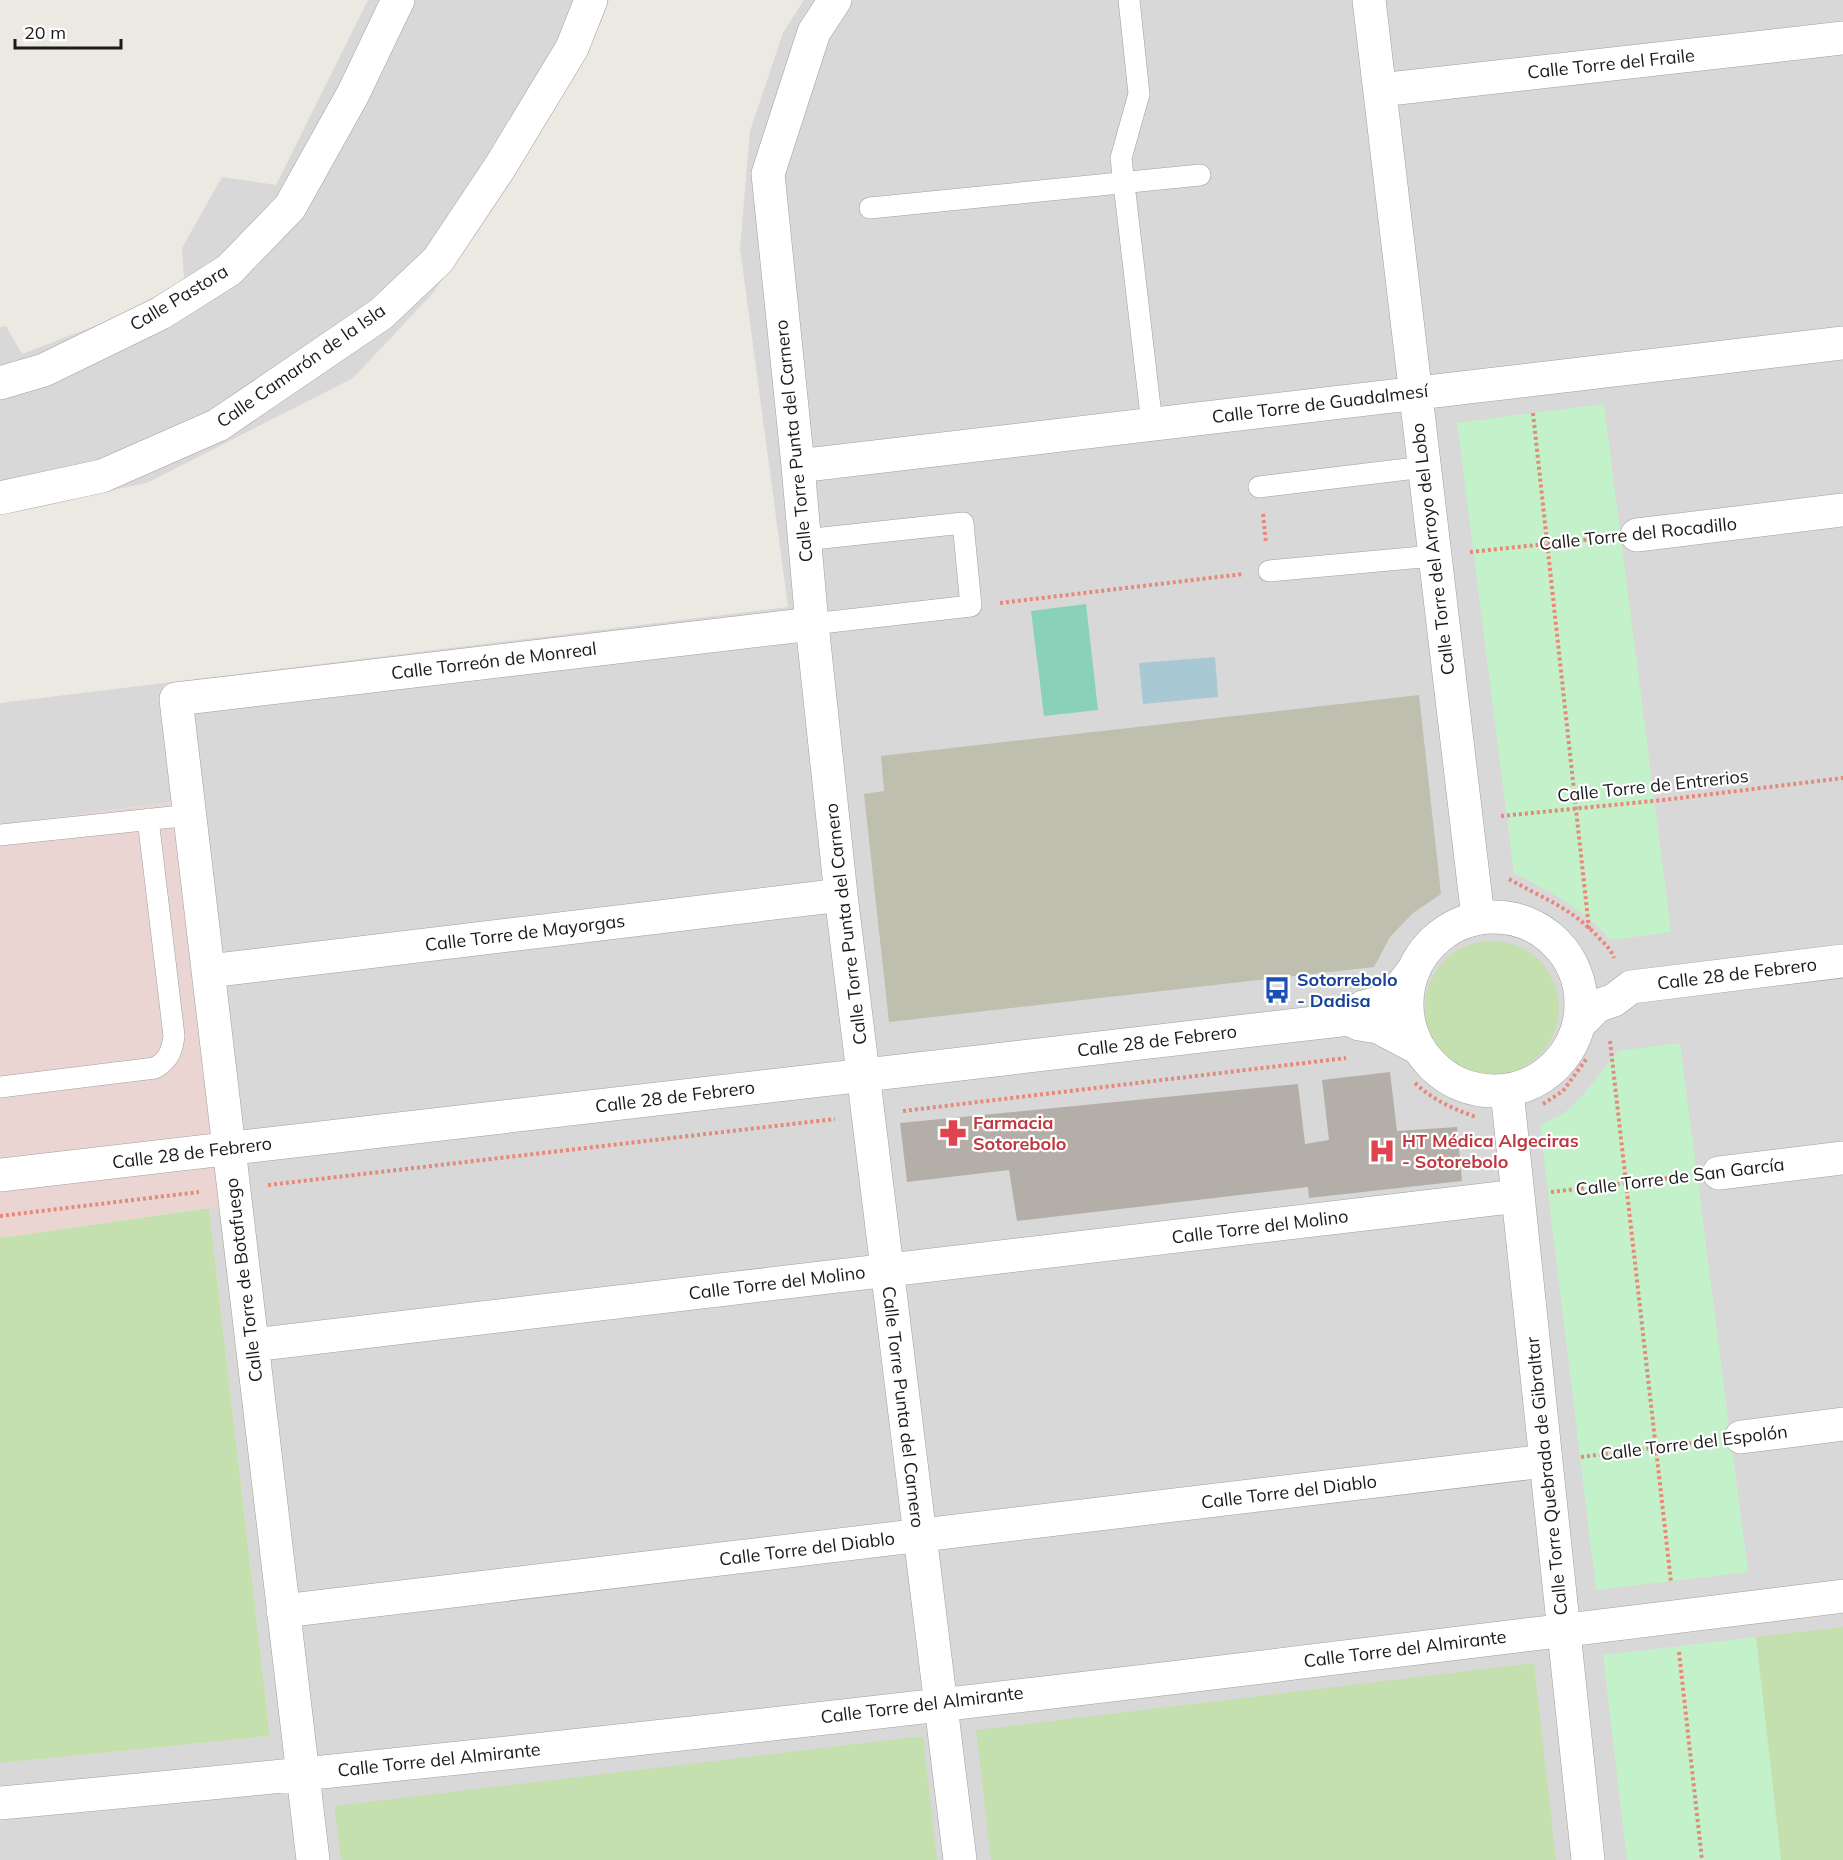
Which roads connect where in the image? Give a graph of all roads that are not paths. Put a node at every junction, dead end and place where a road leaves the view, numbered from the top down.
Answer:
1 (398, 0) edge
2 (591, 0) edge
3 (836, 0) edge
4 (1130, 0) edge
5 (1369, 0) edge
6 (1843, 38) edge
7 (1380, 90) junction
8 (1200, 175) dead end
9 (1124, 182) junction
10 (870, 208) dead end
11 (1843, 343) edge
12 (0, 383) edge
13 (1416, 393) junction
14 (1152, 424) junction
15 (798, 466) junction
16 (1424, 467) junction
17 (1259, 487) road end
18 (0, 498) edge
19 (1843, 510) edge
20 (1637, 535) road end
21 (804, 540) junction
22 (1433, 556) junction
23 (1269, 571) road end
24 (812, 624) junction
25 (176, 699) joint
26 (191, 815) junction
27 (148, 819) junction
28 (0, 835) edge
29 (841, 895) junction
30 (1478, 918) junction
31 (1843, 961) edge
32 (1571, 962) junction
33 (1415, 968) junction
34 (209, 970) junction
35 (1622, 987) junction
36 (1349, 1018) junction
37 (1594, 1027) junction
38 (1418, 1048) junction
39 (864, 1076) junction
40 (0, 1079) edge
41 (0, 1087) edge
42 (1508, 1104) junction
43 (228, 1148) junction
44 (1843, 1158) edge
45 (1719, 1173) road end
46 (0, 1175) edge
47 (1518, 1196) junction
48 (887, 1270) junction
49 (252, 1345) junction
50 (1843, 1424) edge
51 (1741, 1437) road end
52 (1545, 1461) junction
53 (919, 1535) junction
54 (1843, 1596) edge
55 (283, 1611) junction
56 (1563, 1631) junction
57 (939, 1704) junction
58 (303, 1776) junction
59 (0, 1803) edge
60 (313, 1860) edge
61 (960, 1860) edge
62 (1588, 1860) edge

1 - 12 street, Calle Pastora
2 - 18 street, Calle Camarón de la Isla
3 - 15 street, Calle Torre Punta del Carnero
4 - 9 lane
5 - 7 street, Calle Torre del Arroyo del Lobo
6 - 7 street, Calle Torre del Fraile
7 - 13 street, Calle Torre del Arroyo del Lobo
8 - 9 lane
9 - 10 lane
9 - 14 lane
11 - 13 street, Calle Torre de Guadalmesí
13 - 14 street, Calle Torre de Guadalmesí
13 - 16 street, Calle Torre del Arroyo del Lobo
14 - 15 street, Calle Torre de Guadalmesí
15 - 21 street, Calle Torre Punta del Carnero
16 - 17 lane
16 - 22 street, Calle Torre del Arroyo del Lobo
19 - 20 street, Calle Torre del Rocadillo
21 - 24 street, Calle Torre Punta del Carnero
21 - 24 lane
22 - 23 lane
22 - 30 street, Calle Torre del Arroyo del Lobo
24 - 25 street, Calle Torreón de Monreal
24 - 29 street, Calle Torre Punta del Carnero
25 - 26 street, Calle Torre de Botafuego
26 - 27 lane
26 - 34 street, Calle Torre de Botafuego
27 - 28 lane
27 - 41 lane
29 - 34 street, Calle Torre de Mayorgas
29 - 39 street, Calle Torre Punta del Carnero
30 - 32 street
30 - 33 street
31 - 35 street, Calle 28 de Febrero
32 - 35 street, Calle 28 de Febrero
32 - 37 street
33 - 36 street, Calle 28 de Febrero
33 - 38 street
34 - 43 street, Calle Torre de Botafuego
35 - 37 street, Calle 28 de Febrero
36 - 38 street, Calle 28 de Febrero
36 - 39 street, Calle 28 de Febrero
37 - 42 street
38 - 42 street
39 - 43 street, Calle 28 de Febrero
39 - 48 street, Calle Torre Punta del Carnero
40 - 41 lane
42 - 47 street, Calle Torre Quebrada de Gibraltar
43 - 46 street, Calle 28 de Febrero
43 - 49 street, Calle Torre de Botafuego
44 - 45 street, Calle Torre de San García
47 - 48 street, Calle Torre del Molino
47 - 52 street, Calle Torre Quebrada de Gibraltar
48 - 49 street, Calle Torre del Molino
48 - 53 street, Calle Torre Punta del Carnero
49 - 55 street, Calle Torre de Botafuego
50 - 51 street, Calle Torre del Espolón
52 - 53 street, Calle Torre del Diablo
52 - 56 street, Calle Torre Quebrada de Gibraltar
53 - 55 street, Calle Torre del Diablo
53 - 57 street, Calle Torre Punta del Carnero
54 - 56 street, Calle Torre del Almirante
55 - 58 street, Calle Torre de Botafuego
56 - 57 street, Calle Torre del Almirante
56 - 62 street, Calle Torre Quebrada de Gibraltar
57 - 58 street, Calle Torre del Almirante
57 - 61 street, Calle Torre Punta del Carnero
58 - 59 street, Calle Torre del Almirante
58 - 60 street, Calle Torre de Botafuego

